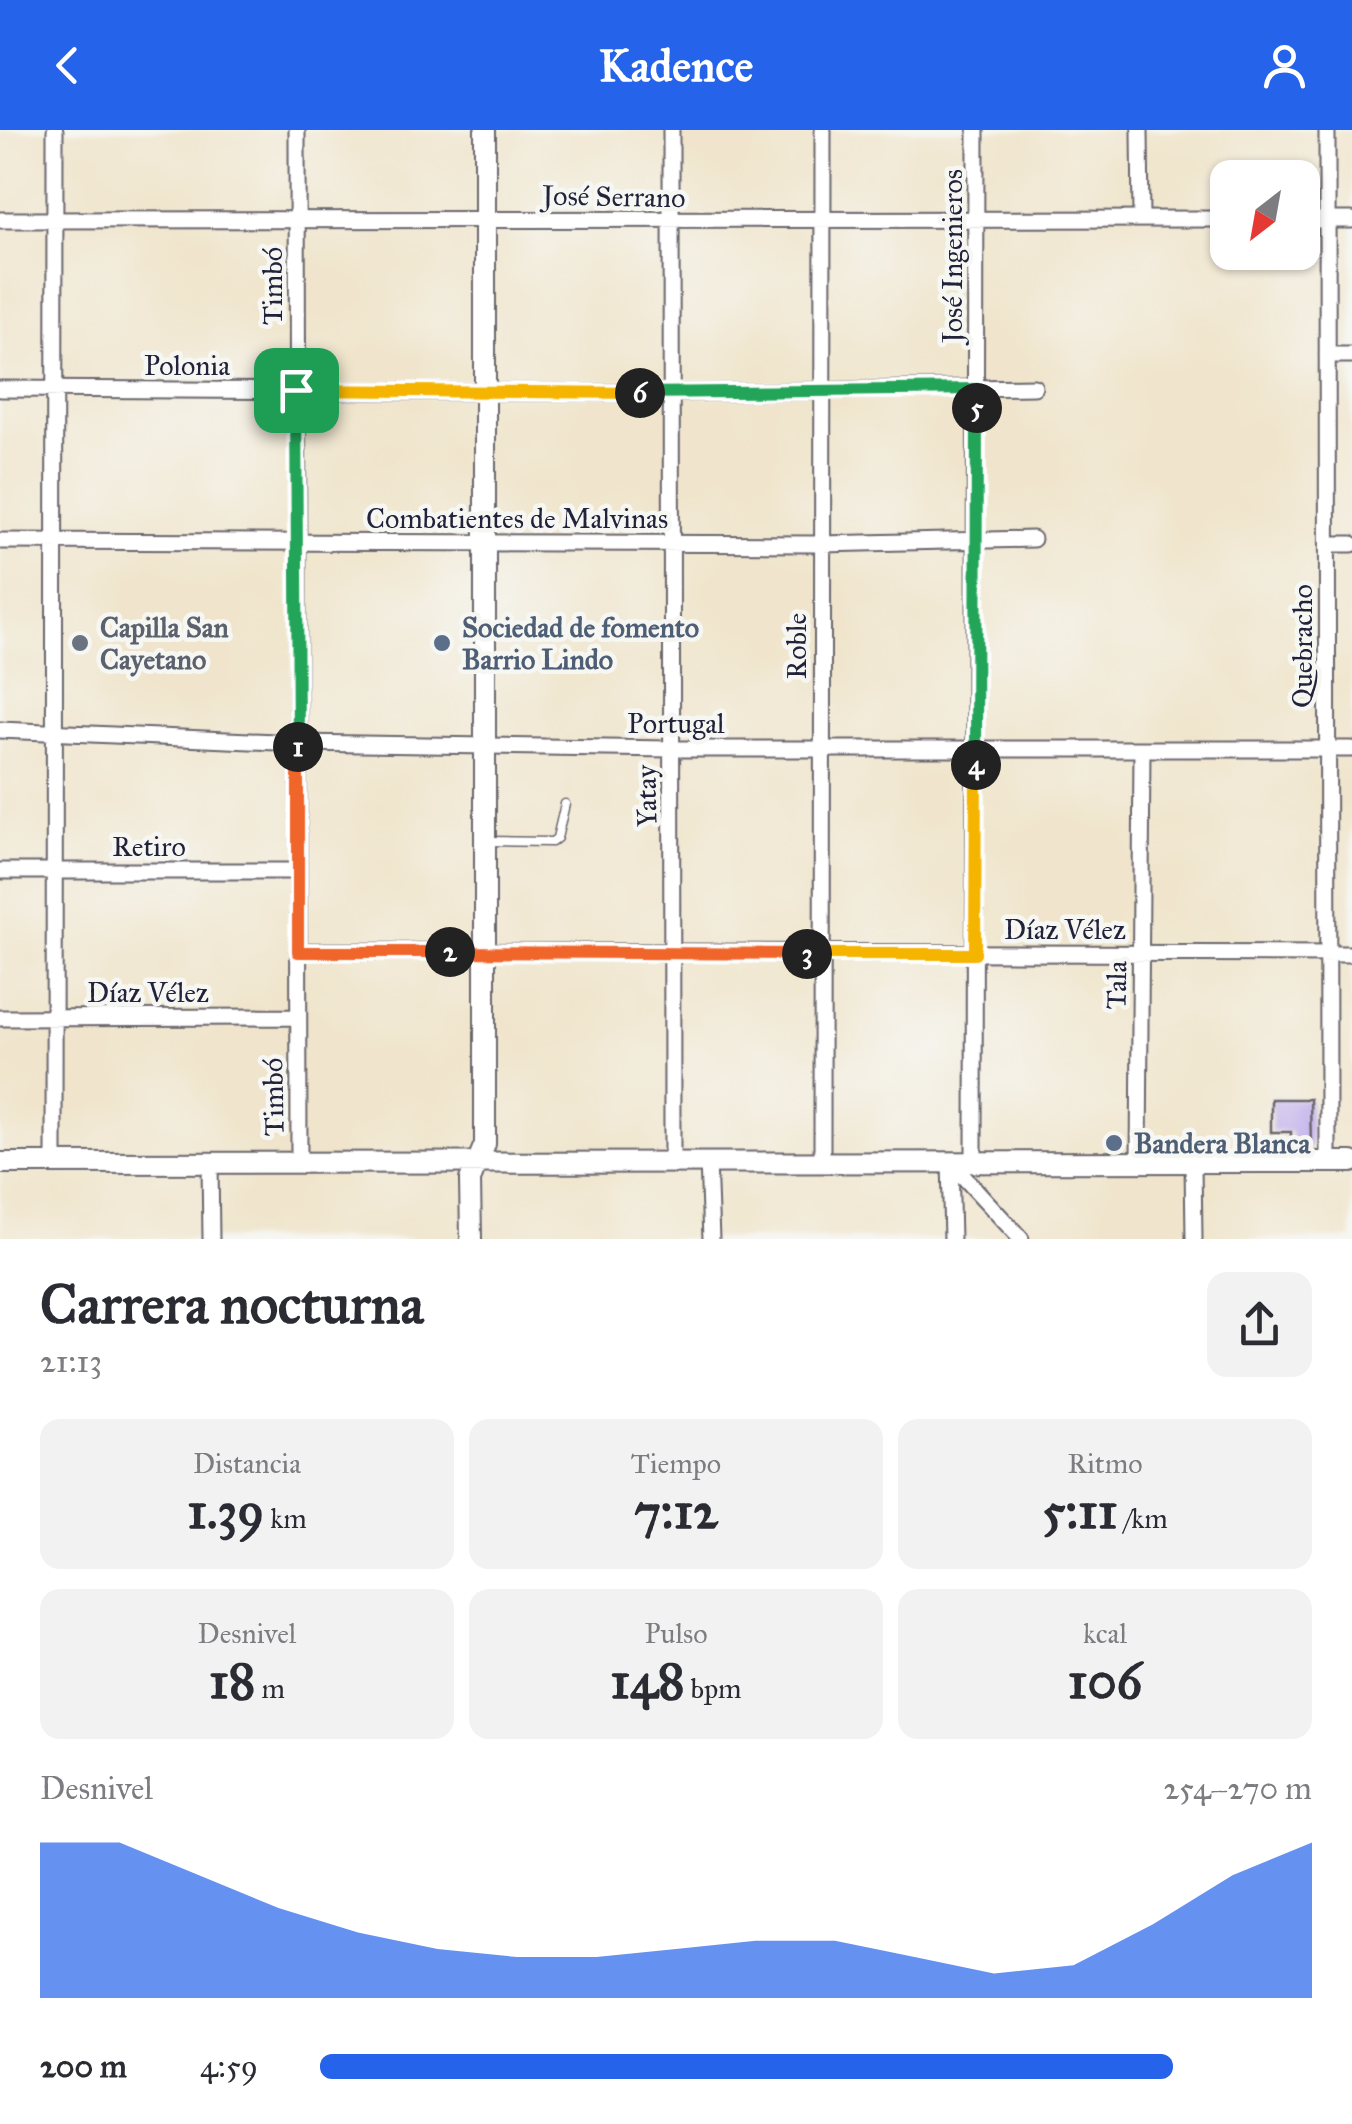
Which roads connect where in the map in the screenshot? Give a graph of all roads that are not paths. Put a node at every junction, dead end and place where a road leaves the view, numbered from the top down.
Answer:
1 (55, 130) edge
2 (297, 130) edge
3 (485, 130) edge
4 (671, 130) edge
5 (823, 130) edge
6 (976, 130) edge
7 (1140, 130) edge
8 (1327, 130) edge
9 (297, 218) junction
10 (55, 219) junction
11 (485, 219) junction
12 (1140, 219) junction
13 (1210, 219) edge
14 (0, 220) edge
15 (977, 220) junction
16 (1320, 220) edge
17 (1328, 220) junction
18 (1352, 220) edge
19 (824, 222) junction
20 (670, 223) junction
21 (1352, 355) edge
22 (1327, 356) junction
23 (1034, 387) dead end
24 (823, 388) junction
25 (0, 389) edge
26 (53, 389) junction
27 (483, 389) junction
28 (978, 389) junction
29 (296, 390) junction
30 (671, 394) junction
31 (976, 539) junction
32 (1033, 539) dead end
33 (0, 541) edge
34 (54, 541) junction
35 (483, 541) junction
36 (296, 543) junction
37 (670, 544) junction
38 (822, 544) junction
39 (1328, 544) junction
40 (1352, 544) edge
41 (0, 730) edge
42 (54, 730) junction
43 (298, 743) junction
44 (484, 746) junction
45 (821, 748) junction
46 (670, 749) junction
47 (1142, 749) junction
48 (976, 750) junction
49 (1326, 750) junction
50 (1352, 750) edge
51 (565, 804) dead end
52 (484, 841) junction
53 (298, 870) junction
54 (0, 871) edge
55 (53, 871) junction
56 (298, 952) junction
57 (673, 952) junction
58 (484, 953) junction
59 (824, 954) junction
60 (975, 954) junction
61 (1141, 954) junction
62 (1327, 954) junction
63 (1352, 954) edge
64 (297, 1017) junction
65 (0, 1018) edge
66 (53, 1018) junction
67 (672, 1161) junction
68 (708, 1161) junction
69 (476, 1162) junction
70 (822, 1162) junction
71 (950, 1162) junction
72 (974, 1162) junction
73 (1139, 1162) junction
74 (1328, 1162) junction
75 (1352, 1162) edge
76 (54, 1163) junction
77 (210, 1163) junction
78 (298, 1163) junction
79 (1194, 1163) junction
80 (0, 1164) edge
81 (210, 1239) edge
82 (471, 1239) edge
83 (711, 1239) edge
84 (952, 1239) edge
85 (1021, 1239) edge
86 (1194, 1239) edge

1 - 10 street
2 - 9 street, Timbó
3 - 11 main road
4 - 20 street, Yatay
5 - 19 street, Roble
6 - 15 street, José Ingenieros
7 - 12 street
8 - 17 street, Quebracho
9 - 10 street, José Serrano
9 - 11 street, José Serrano
9 - 29 street, Timbó
10 - 14 street, José Serrano
10 - 26 street
11 - 20 street, José Serrano
11 - 27 main road
12 - 13 street, José Serrano
12 - 15 street, José Serrano
15 - 19 street, José Serrano
15 - 28 street, José Ingenieros
16 - 17 street
17 - 18 street
17 - 22 street, Quebracho
19 - 20 street, José Serrano
19 - 24 street, Roble
20 - 30 street, Yatay
21 - 22 street
22 - 39 street, Quebracho
23 - 28 street, Polonia
24 - 28 street, Polonia
24 - 30 street, Polonia
24 - 38 street, Roble
25 - 26 street, Polonia
26 - 29 street, Polonia
26 - 34 street
27 - 29 street, Polonia
27 - 30 street, Polonia
27 - 35 main road
28 - 31 street, José Ingenieros
29 - 36 street, Timbó
30 - 37 street, Yatay
31 - 32 street, Combatientes de Malvinas
31 - 38 street, Combatientes de Malvinas
31 - 48 street, José Ingenieros
33 - 34 street, Combatientes de Malvinas
34 - 36 street, Combatientes de Malvinas
34 - 42 street
35 - 36 street, Combatientes de Malvinas
35 - 37 street, Combatientes de Malvinas
35 - 44 main road
36 - 43 street, Timbó
37 - 38 street, Combatientes de Malvinas
37 - 46 street, Yatay
38 - 45 street, Roble
39 - 40 street
39 - 49 street, Quebracho
41 - 42 street, Portugal
42 - 43 street, Portugal
42 - 55 street
43 - 44 street, Portugal
43 - 53 street, Timbó
44 - 46 street, Portugal
44 - 52 main road
45 - 46 street, Portugal
45 - 48 street, Portugal
45 - 59 street, Roble
46 - 57 street, Yatay
47 - 48 street, Portugal
47 - 49 street, Portugal
47 - 61 street, Tala
48 - 60 street, José Ingenieros
49 - 50 street, Portugal
49 - 62 street, Quebracho
51 - 52 lane
52 - 58 main road
53 - 55 street, Retiro
53 - 56 street, Timbó
54 - 55 street, Retiro
55 - 66 street
56 - 58 street, Díaz Vélez
56 - 64 street, Timbó
57 - 58 street, Díaz Vélez
57 - 59 street, Díaz Vélez
57 - 67 street, Yatay
58 - 69 main road
59 - 60 street, Díaz Vélez
59 - 70 street, Roble
60 - 61 street, Díaz Vélez
60 - 72 street, José Ingenieros
61 - 62 street, Díaz Vélez
61 - 73 street, Tala
62 - 63 street, Díaz Vélez
62 - 74 street, Quebracho
64 - 66 street, Díaz Vélez
64 - 78 street, Timbó
65 - 66 street, Díaz Vélez
66 - 76 street
67 - 68 main road
67 - 69 main road
68 - 70 main road
68 - 83 street
69 - 78 main road
69 - 82 main road
70 - 71 main road
71 - 72 main road
71 - 84 street
71 - 85 street
72 - 73 main road
73 - 79 main road
74 - 75 main road
74 - 79 main road
76 - 77 main road
76 - 80 main road
77 - 78 main road
77 - 81 street
79 - 86 street

